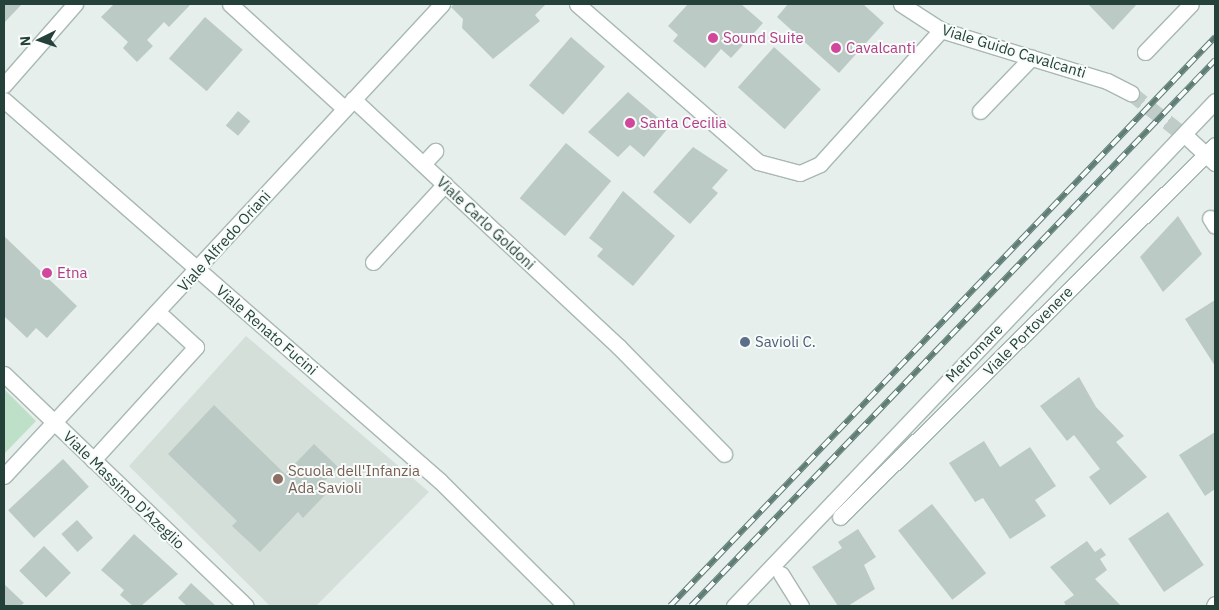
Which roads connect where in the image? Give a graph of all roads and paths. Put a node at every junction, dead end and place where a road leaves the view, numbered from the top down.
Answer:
1 (75, 4) edge
2 (230, 4) edge
3 (442, 4) edge
4 (577, 4) edge
5 (901, 4) edge
6 (1191, 4) edge
7 (945, 26) junction
8 (1145, 52) dead end
9 (1031, 58) junction
10 (4, 85) edge
11 (1131, 93) tunnel mouth
12 (4, 100) edge
13 (1215, 102) edge
14 (349, 103) junction
15 (980, 111) dead end
16 (1188, 138) tunnel mouth
17 (1215, 145) edge
18 (435, 151) dead end
19 (1210, 160) edge
20 (423, 164) junction
21 (445, 184) junction
22 (373, 262) dead end
23 (198, 270) junction
24 (159, 313) junction
25 (4, 374) edge
26 (56, 424) junction
27 (724, 454) dead end
28 (93, 460) junction
29 (4, 476) edge
30 (840, 517) dead end
31 (781, 574) dead end
32 (246, 606) edge
33 (566, 606) edge
34 (734, 606) edge
35 (801, 606) edge

1 - 10 street
2 - 14 street, Viale Carlo Goldoni
3 - 14 street, Viale Alfredo Oriani
4 - 7 street
5 - 7 street, Viale Guido Cavalcanti
6 - 8 street
7 - 9 street, Viale Guido Cavalcanti
9 - 11 street, Viale Guido Cavalcanti
9 - 15 street
12 - 23 street, Viale Renato Fucini
13 - 34 street, Metromare
14 - 20 street, Viale Carlo Goldoni
14 - 23 street, Viale Alfredo Oriani
16 - 19 street
17 - 19 street, Viale Portovenere
18 - 20 street
19 - 30 street, Viale Portovenere
20 - 21 street, Viale Carlo Goldoni
21 - 22 street
21 - 27 street, Viale Carlo Goldoni
23 - 24 street, Viale Alfredo Oriani
23 - 33 street, Viale Renato Fucini
24 - 26 street, Viale Alfredo Oriani
24 - 28 street
25 - 26 street, Viale Massimo D'Azeglio
26 - 28 street, Viale Massimo D'Azeglio
26 - 29 street, Viale Alfredo Oriani
28 - 32 street, Viale Massimo D'Azeglio
31 - 35 street

